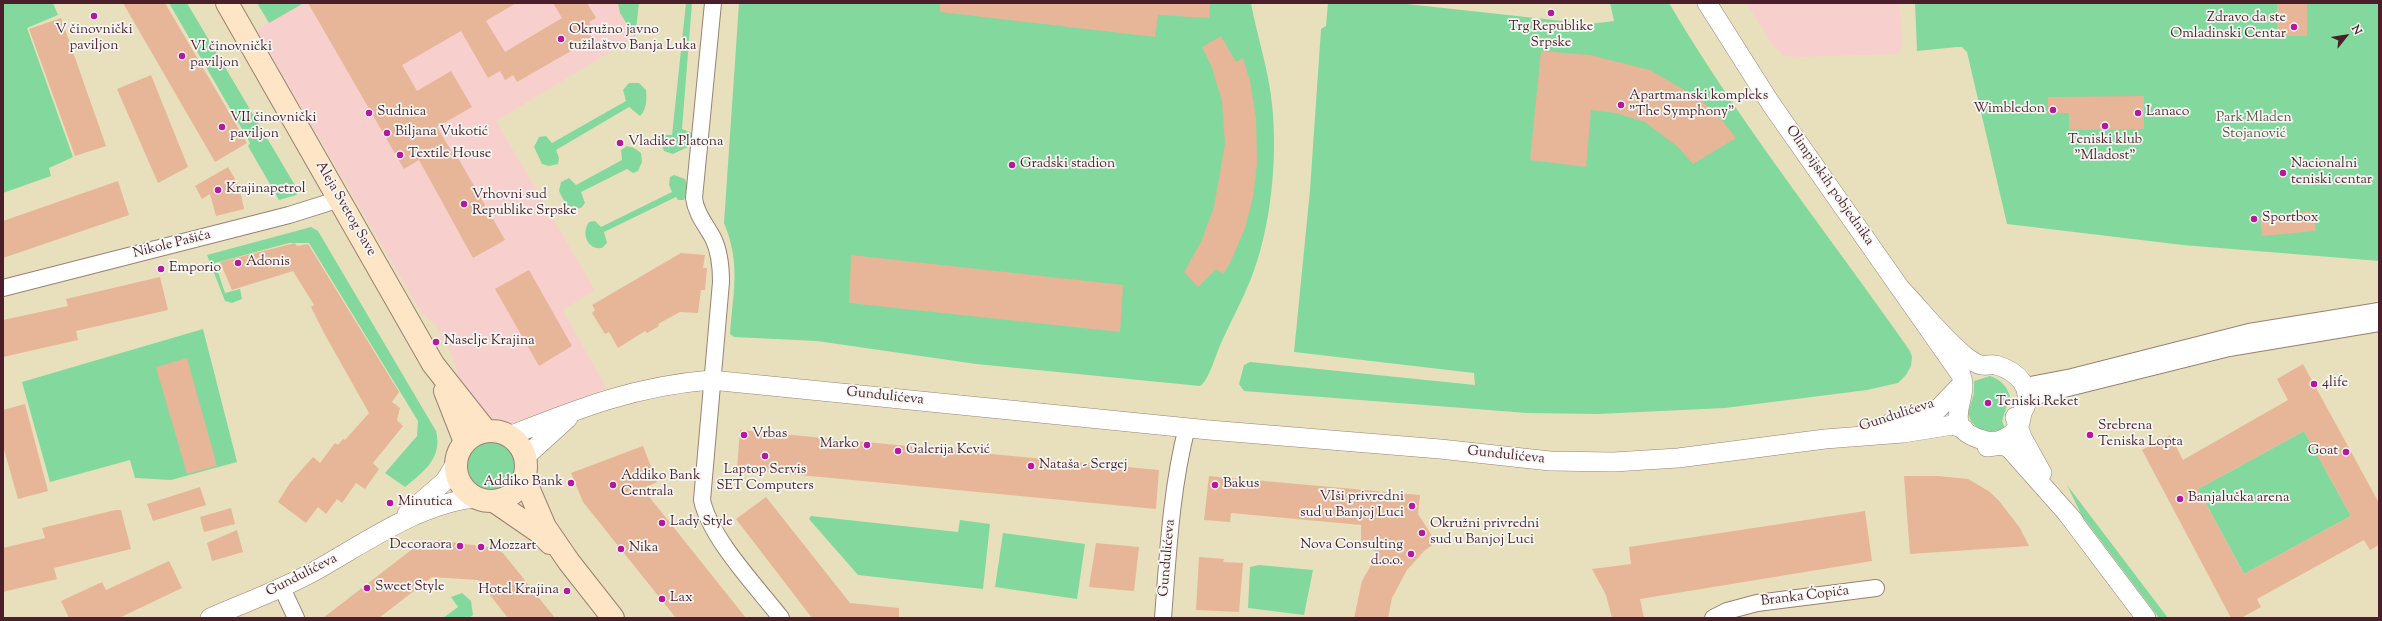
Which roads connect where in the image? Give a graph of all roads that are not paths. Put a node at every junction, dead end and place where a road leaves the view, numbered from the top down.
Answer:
1 (713, 3) edge
2 (1707, 3) edge
3 (227, 7) edge
4 (340, 199) junction
5 (3, 288) edge
6 (1900, 288) junction
7 (2379, 311) edge
8 (2379, 323) edge
9 (433, 364) junction
10 (1982, 368) junction
11 (2007, 375) junction
12 (711, 380) junction
13 (1958, 385) junction
14 (2027, 392) junction
15 (586, 406) junction
16 (1187, 427) junction
17 (1958, 429) junction
18 (486, 431) junction
19 (2011, 433) junction
20 (509, 436) junction
21 (1825, 439) junction
22 (465, 442) junction
23 (456, 463) junction
24 (525, 467) junction
25 (485, 500) junction
26 (2074, 521) junction
27 (391, 527) junction
28 (569, 562) junction
29 (282, 588) junction
30 (1876, 588) dead end
31 (210, 618) edge
32 (296, 618) edge
33 (613, 618) edge
34 (781, 618) edge
35 (1163, 618) edge
36 (1713, 618) edge
37 (2146, 618) edge

1 - 12 street
2 - 6 street, Olimpijskih pobjednika
3 - 4 main road, Aleja Svetog Save
4 - 5 street, Nikole Pašića
4 - 9 main road, Aleja Svetog Save
6 - 10 street, Olimpijskih pobjednika
6 - 13 street, Olimpijskih pobjednika
7 - 14 street
8 - 14 street
9 - 18 main road, Aleja Svetog Save
9 - 22 main road, Aleja Svetog Save
10 - 11 street, Olimpijskih pobjednika
10 - 13 street
10 - 14 street
11 - 14 street, Olimpijskih pobjednika
11 - 19 street
12 - 15 street, Gundulićeva
12 - 16 street, Gundulićeva
12 - 34 street
13 - 17 street
13 - 21 street, Gundulićeva
14 - 19 street
15 - 20 street, Gundulićeva
15 - 24 street, Gundulićeva
16 - 21 street, Gundulićeva
16 - 35 street, Gundulićeva
17 - 19 street
17 - 21 street, Gundulićeva
18 - 20 main road
18 - 22 main road
19 - 26 street
19 - 26 street
20 - 24 main road
22 - 23 main road
23 - 25 main road
23 - 27 street, Gundulićeva
24 - 25 main road
24 - 28 main road
25 - 27 street, Gundulićeva
25 - 28 main road
26 - 37 street
27 - 29 street, Gundulićeva
28 - 33 main road
29 - 31 street, Gundulićeva
29 - 32 street
30 - 36 street, Branka Ćopića

